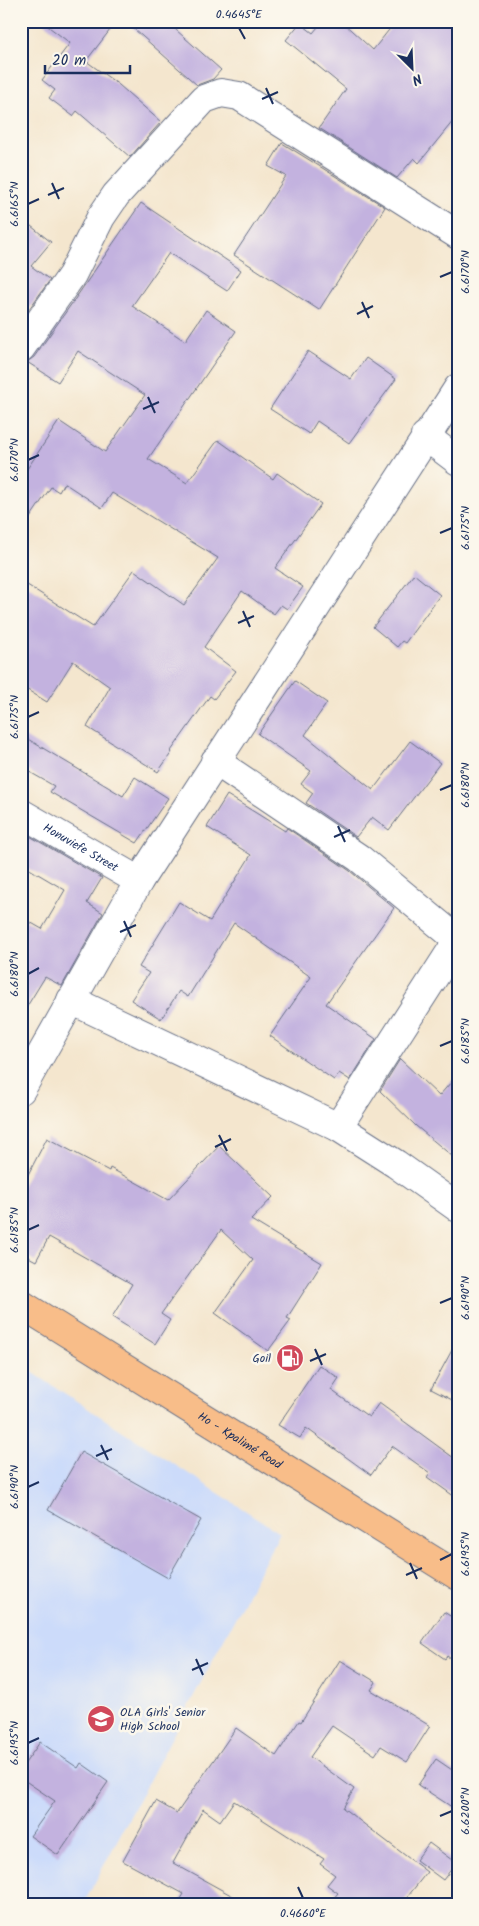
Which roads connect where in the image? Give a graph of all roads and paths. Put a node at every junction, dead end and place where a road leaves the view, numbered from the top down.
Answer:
1 (458, 235) edge
2 (21, 348) edge
3 (458, 388) edge
4 (425, 436) junction
5 (458, 461) edge
6 (215, 761) junction
7 (21, 813) edge
8 (139, 881) junction
9 (458, 940) edge
10 (71, 1000) junction
11 (21, 1090) edge
12 (338, 1127) junction
13 (458, 1208) edge
14 (21, 1304) edge
15 (458, 1576) edge

1 - 2 street
3 - 4 street
4 - 5 street
4 - 6 street
6 - 8 street
6 - 9 street
7 - 8 street, Honuviefe Street
8 - 10 street
9 - 12 street
10 - 11 street
10 - 12 street
12 - 13 street
14 - 15 main road, Ho - Kpalimé Road

